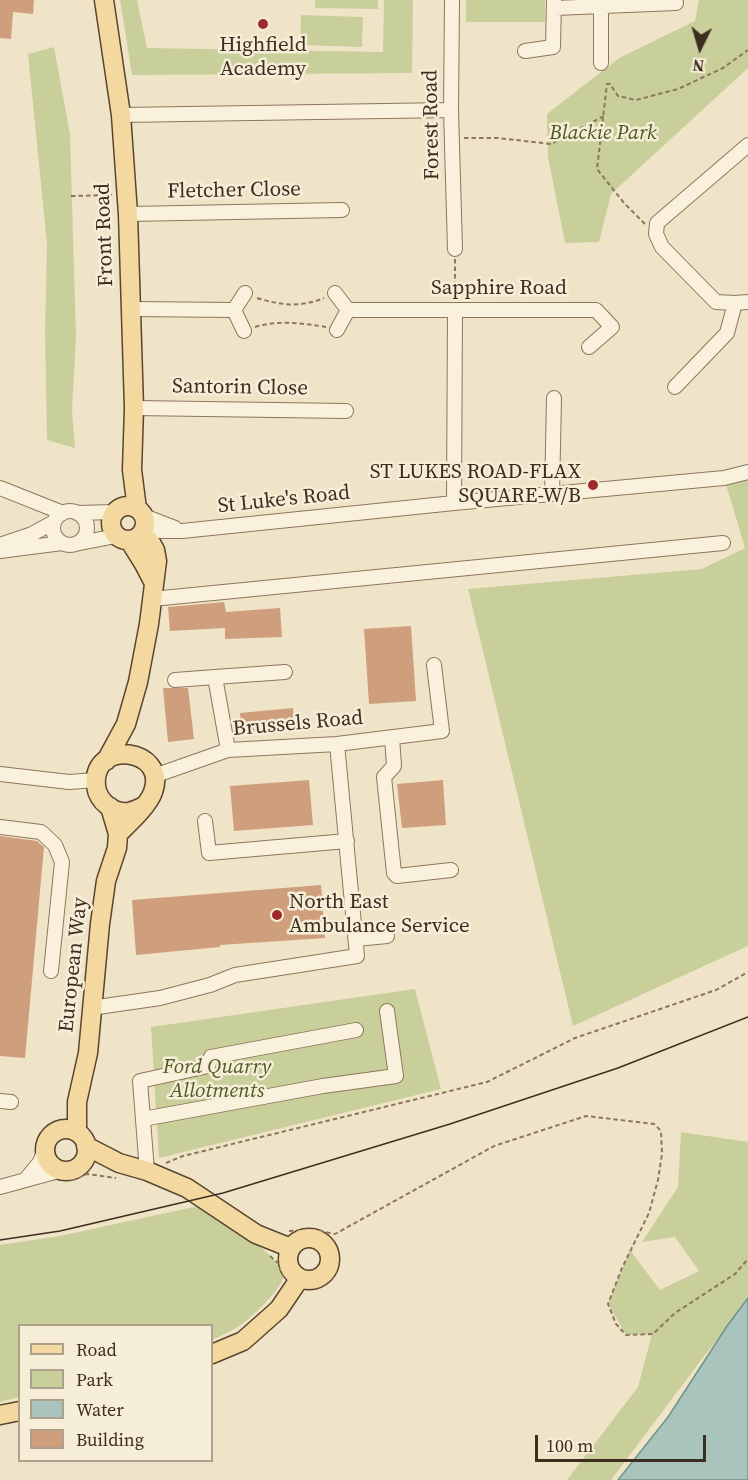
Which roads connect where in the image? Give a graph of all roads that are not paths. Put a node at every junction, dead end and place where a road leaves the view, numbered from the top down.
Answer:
1 (104, 0) edge
2 (452, 0) edge
3 (676, 3) dead end
4 (554, 4) edge
5 (601, 6) junction
6 (525, 51) dead end
7 (601, 63) dead end
8 (451, 110) junction
9 (120, 115) junction
10 (748, 145) edge
11 (342, 210) dead end
12 (128, 214) junction
13 (455, 249) road end
14 (245, 293) road end
15 (335, 293) road end
16 (741, 302) edge
17 (131, 309) junction
18 (234, 310) junction
19 (348, 310) junction
20 (455, 310) junction
21 (338, 330) road end
22 (244, 331) road end
23 (589, 347) dead end
24 (675, 387) dead end
25 (554, 398) dead end
26 (134, 408) junction
27 (346, 411) dead end
28 (132, 470) junction
29 (748, 472) edge
30 (0, 488) edge
31 (552, 494) junction
32 (454, 503) junction
33 (116, 511) junction
34 (65, 516) junction
35 (135, 528) junction
36 (62, 543) junction
37 (80, 543) junction
38 (723, 543) dead end
39 (0, 545) edge
40 (0, 551) edge
41 (153, 591) junction
42 (434, 664) dead end
43 (285, 672) dead end
44 (214, 676) junction
45 (175, 680) dead end
46 (126, 724) junction
47 (385, 738) junction
48 (338, 744) junction
49 (228, 750) junction
50 (140, 757) junction
51 (106, 761) junction
52 (0, 774) edge
53 (154, 776) junction
54 (96, 780) junction
55 (110, 807) junction
56 (142, 807) junction
57 (205, 821) dead end
58 (0, 827) edge
59 (118, 834) junction
60 (348, 841) junction
61 (451, 870) dead end
62 (387, 936) dead end
63 (356, 939) junction
64 (51, 971) dead end
65 (91, 1008) junction
66 (387, 1011) dead end
67 (356, 1030) dead end
68 (143, 1119) junction
69 (77, 1142) junction
70 (45, 1149) junction
71 (147, 1171) junction
72 (65, 1175) junction
73 (26, 1179) junction
74 (0, 1188) edge
75 (290, 1239) junction
76 (292, 1277) junction
77 (213, 1354) edge
78 (18, 1411) edge
79 (0, 1415) edge

1 - 9 main road, Front Road
2 - 8 street, Forest Road
3 - 5 street
4 - 5 street
4 - 6 street
5 - 7 street
8 - 9 street
8 - 13 street, Forest Road
9 - 12 main road, Front Road
10 - 16 street
11 - 12 street, Fletcher Close
12 - 17 main road, Front Road
14 - 18 street
15 - 19 street
16 - 24 street
17 - 18 street
17 - 26 main road, Front Road
18 - 22 street
19 - 20 street, Sapphire Road
19 - 21 street
20 - 23 street, Sapphire Road
20 - 32 street
25 - 31 street
26 - 27 street, Santorin Close
26 - 28 main road, Front Road
28 - 33 main road
28 - 35 main road
29 - 31 street, St Luke's Road
30 - 34 street
31 - 32 street, St Luke's Road
32 - 35 street, St Luke's Road
33 - 34 street
33 - 35 main road
33 - 35 main road
34 - 36 street
34 - 37 street
34 - 39 street
35 - 37 street
35 - 41 main road
36 - 37 street
36 - 40 street
38 - 41 street
41 - 46 main road
42 - 47 street, Brussels Road
43 - 44 street
44 - 45 street
44 - 49 street
46 - 50 main road
46 - 51 main road
47 - 48 street, Brussels Road
47 - 61 street
48 - 49 street, Brussels Road
48 - 60 street
49 - 53 street, Brussels Road
50 - 51 main road
50 - 53 main road
51 - 54 main road
52 - 54 street
53 - 56 main road
54 - 55 main road
55 - 56 main road
55 - 59 main road
56 - 59 main road
57 - 60 street
58 - 64 street
59 - 65 main road, European Way
60 - 63 street
62 - 63 street
63 - 65 street
65 - 69 main road, European Way
66 - 68 street
67 - 68 street
68 - 71 street
69 - 70 main road
69 - 71 main road
69 - 72 main road
70 - 72 main road
70 - 73 street
71 - 75 main road
72 - 73 street
73 - 74 street
75 - 76 main road
75 - 76 main road
76 - 77 main road
78 - 79 main road

